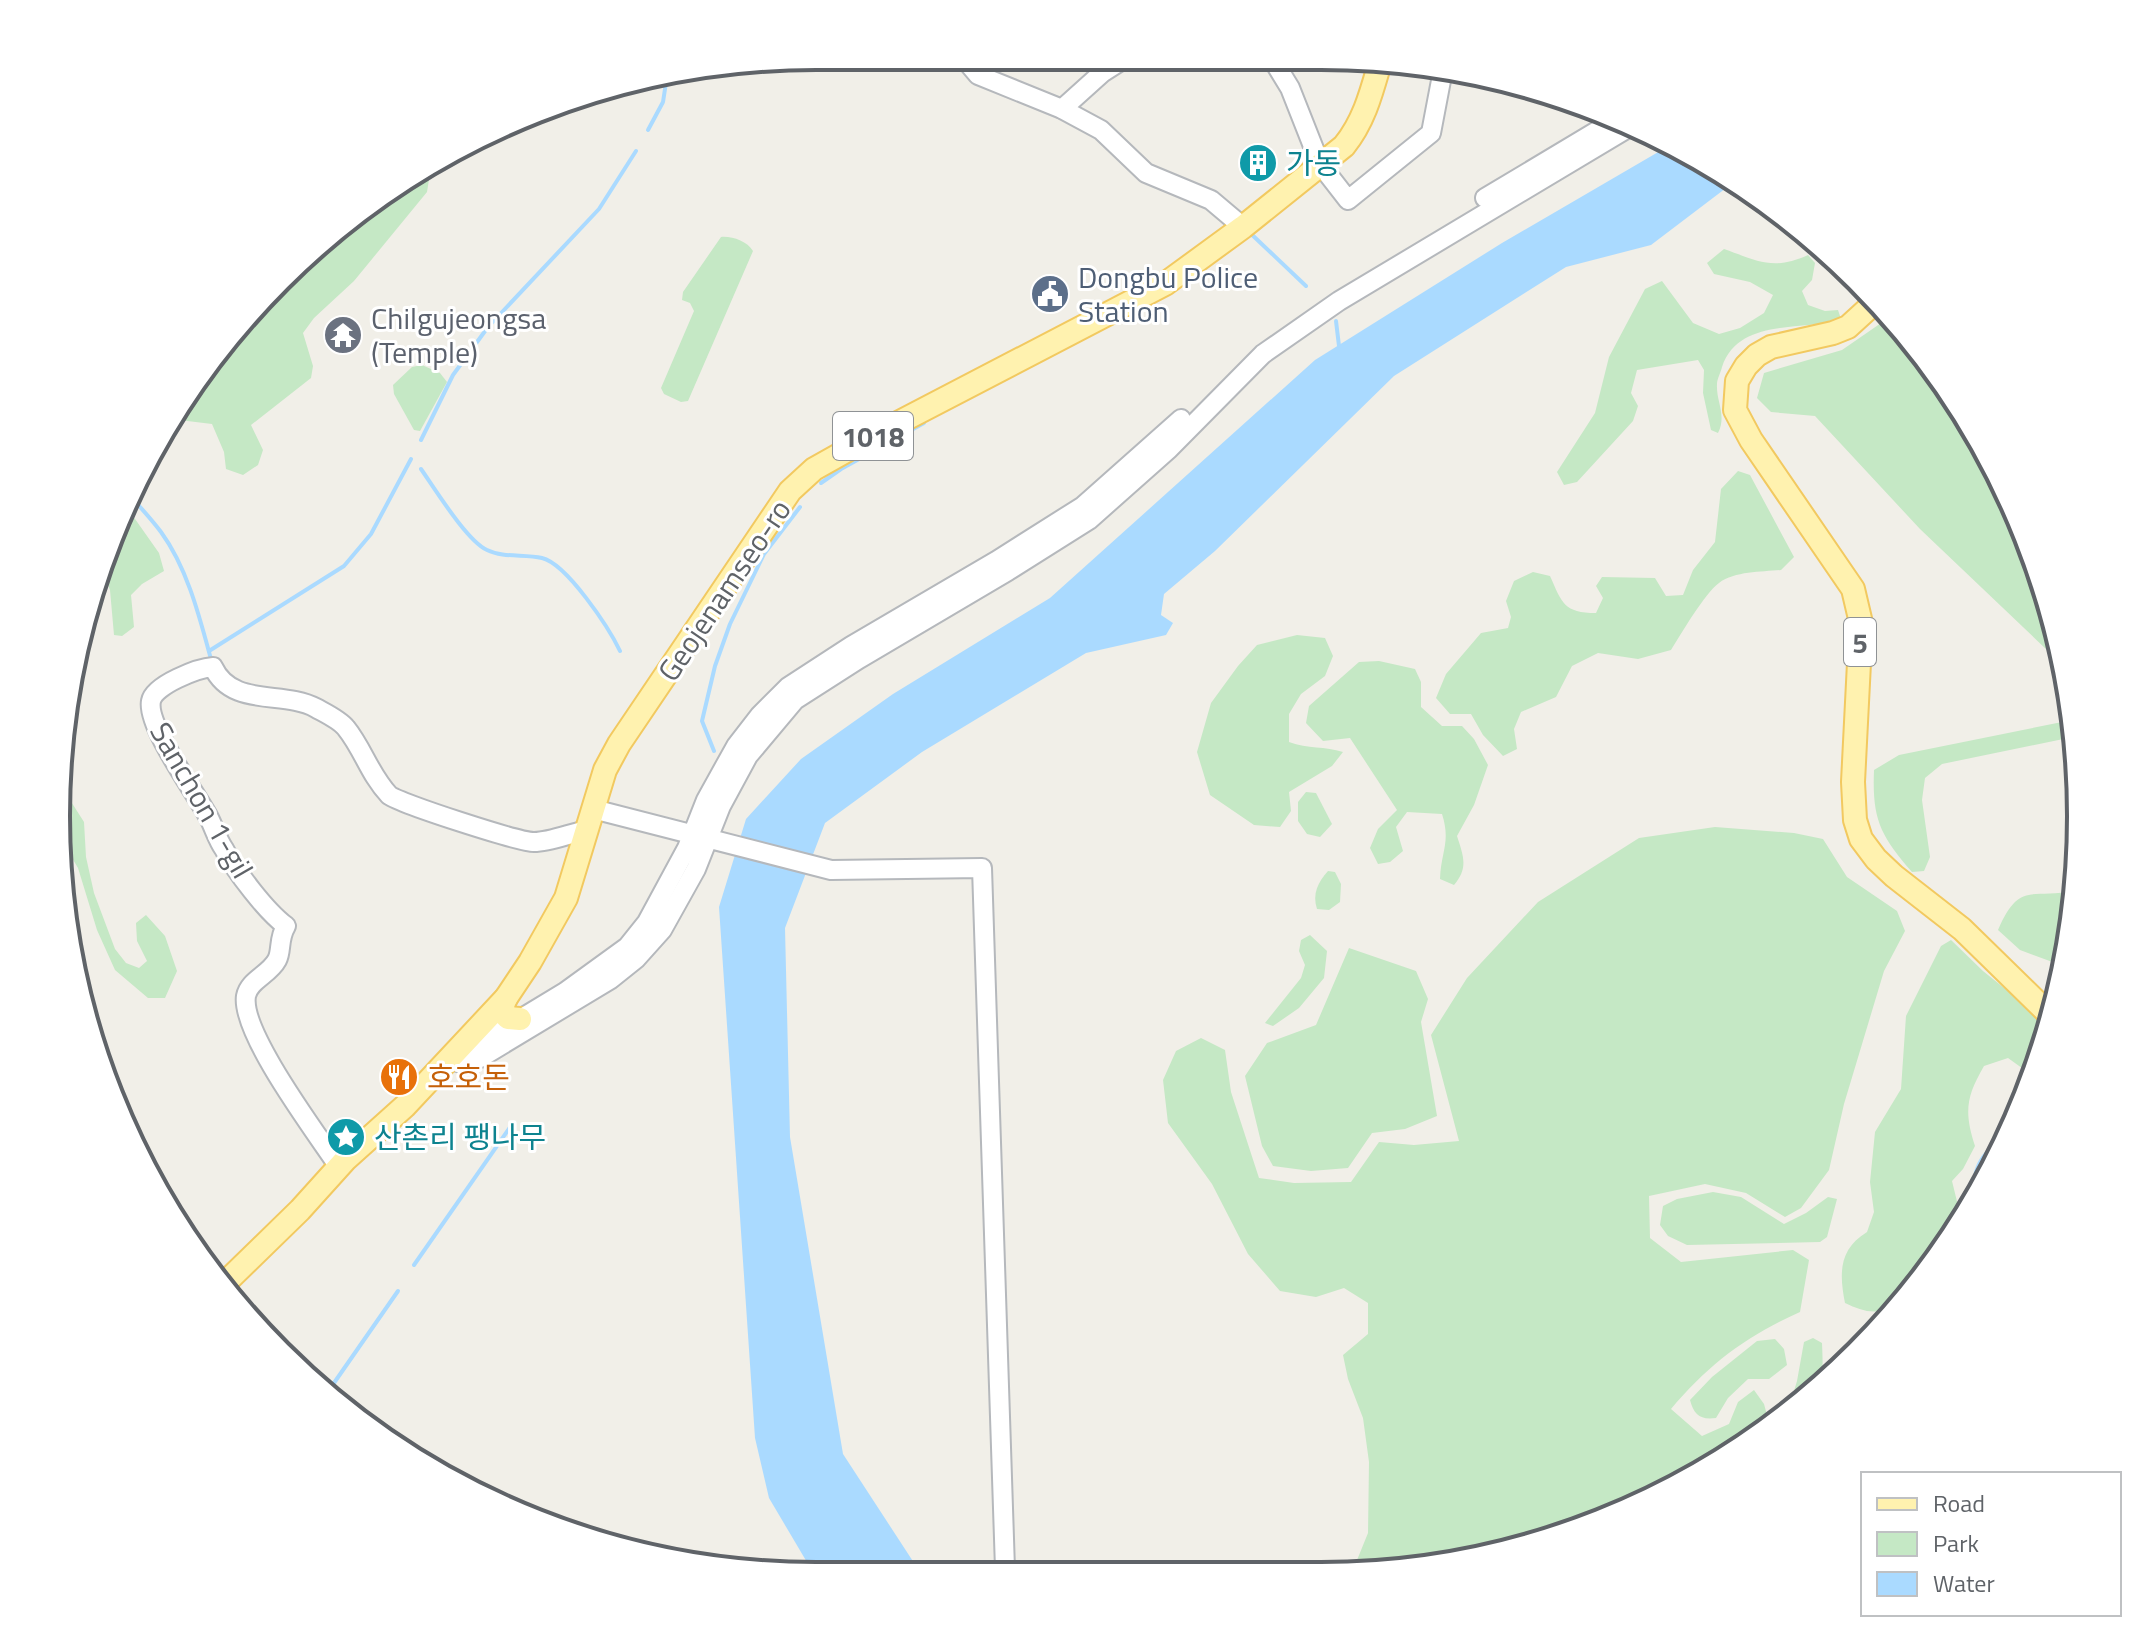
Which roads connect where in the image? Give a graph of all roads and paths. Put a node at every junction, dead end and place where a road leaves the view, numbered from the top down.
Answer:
1 (974, 70) edge
2 (1107, 70) edge
3 (1279, 70) edge
4 (1377, 73) edge
5 (1441, 80) edge
6 (1062, 109) junction
7 (1614, 130) edge
8 (1320, 164) junction
9 (1243, 227) junction
10 (1868, 309) edge
11 (590, 819) junction
12 (709, 838) junction
13 (506, 998) junction
14 (2042, 1008) edge
15 (520, 1019) junction
16 (462, 1056) junction
17 (339, 1167) junction
18 (230, 1278) edge
19 (1005, 1562) edge

1 - 6 street
2 - 6 street
3 - 8 street
4 - 8 main road, Geojenamseo-ro / 1018
5 - 8 street
6 - 9 street
7 - 12 street
8 - 9 main road, Geojenamseo-ro / 1018
9 - 11 main road, Geojenamseo-ro / 1018
10 - 14 main road, 5
11 - 12 street
11 - 13 main road, Geojenamseo-ro / 1018
11 - 17 street, Sanchon 1-gil
12 - 15 street
12 - 16 street
12 - 19 street
13 - 15 main road
13 - 16 main road, Geojenamseo-ro
15 - 16 street
16 - 17 main road, Geojenamseo-ro
17 - 18 main road, Geojenamseo-ro

